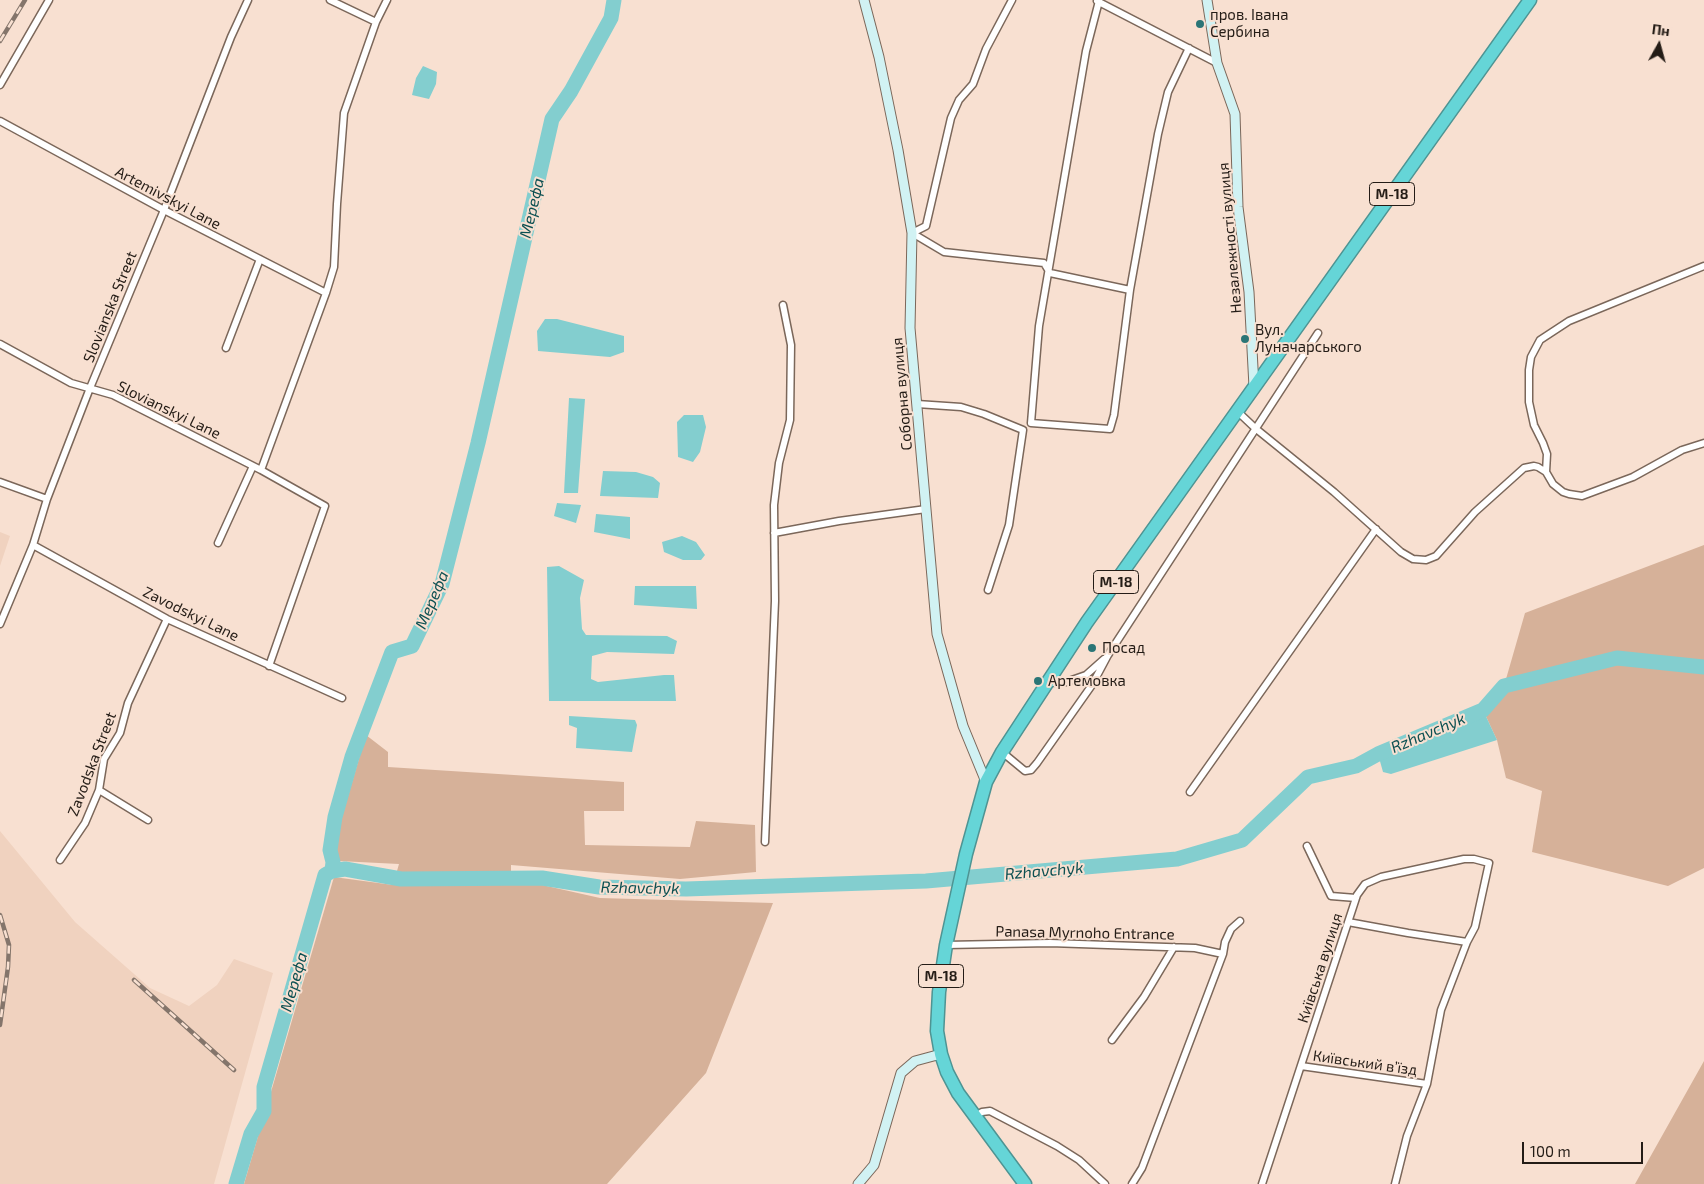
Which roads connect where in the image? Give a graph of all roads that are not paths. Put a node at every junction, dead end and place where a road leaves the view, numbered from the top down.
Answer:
1 (49, 0) edge
2 (248, 0) edge
3 (330, 0) edge
4 (387, 0) edge
5 (864, 0) edge
6 (1012, 0) edge
7 (1207, 0) edge
8 (1530, 0) edge
9 (1098, 1) edge
10 (376, 22) junction
11 (1189, 48) junction
12 (1217, 63) junction
13 (0, 86) edge
14 (0, 121) edge
15 (164, 210) junction
16 (912, 233) junction
17 (260, 259) junction
18 (1704, 266) edge
19 (1050, 273) junction
20 (1130, 290) junction
21 (326, 293) junction
22 (782, 305) dead end
23 (1318, 333) dead end
24 (0, 344) edge
25 (226, 348) dead end
26 (1254, 387) junction
27 (90, 388) junction
28 (917, 404) junction
29 (1237, 411) junction
30 (1031, 423) junction
31 (1255, 428) junction
32 (1023, 430) junction
33 (1704, 443) edge
34 (1546, 454) junction
35 (253, 466) junction
36 (1534, 466) junction
37 (261, 470) junction
38 (1546, 472) junction
39 (0, 482) edge
40 (47, 499) junction
41 (926, 510) junction
42 (1376, 529) junction
43 (774, 533) junction
44 (218, 543) dead end
45 (33, 545) junction
46 (988, 590) dead end
47 (167, 619) junction
48 (0, 624) edge
49 (1108, 655) junction
50 (269, 666) junction
51 (1047, 684) junction
52 (342, 698) dead end
53 (1002, 752) junction
54 (986, 782) junction
55 (99, 790) junction
56 (1190, 792) dead end
57 (148, 820) dead end
58 (764, 842) dead end
59 (1307, 846) dead end
60 (60, 860) dead end
61 (1356, 898) junction
62 (1240, 922) dead end
63 (1348, 922) junction
64 (1467, 942) junction
65 (946, 945) junction
66 (1174, 947) junction
67 (1223, 954) junction
68 (1112, 1040) dead end
69 (942, 1054) junction
70 (1300, 1066) junction
71 (1427, 1084) junction
72 (974, 1117) junction
73 (858, 1184) edge
74 (1025, 1184) edge
75 (1104, 1184) edge
76 (1132, 1184) edge
77 (1262, 1184) edge
78 (1395, 1184) edge

1 - 13 street
2 - 15 street, Slovianska Street
3 - 10 street
4 - 10 street
5 - 16 street, Соборна вулиця
6 - 16 street
7 - 12 street, Незалежності вулиця
8 - 26 highway, М-18
9 - 11 street
9 - 19 street
10 - 21 street
11 - 12 street
11 - 20 street
12 - 26 street, Незалежності вулиця
14 - 15 street, Artemivskyi Lane
15 - 17 street, Artemivskyi Lane
15 - 27 street, Slovianska Street
16 - 19 street
16 - 28 street, Соборна вулиця
17 - 21 street, Artemivskyi Lane
17 - 25 street
18 - 34 street
19 - 20 street
19 - 30 street
20 - 30 street
21 - 37 street
22 - 43 street
23 - 31 street
24 - 27 street, Slovianskyi Lane
26 - 29 highway, М-18
27 - 35 street, Slovianskyi Lane
27 - 40 street, Slovianska Street
28 - 32 street
28 - 41 street, Соборна вулиця
29 - 31 street
29 - 51 highway, М-18
30 - 32 street
31 - 42 street
31 - 49 street
32 - 46 street
33 - 38 street
34 - 36 street
34 - 38 street
35 - 37 street, Slovianskyi Lane
35 - 44 street
36 - 38 street
36 - 42 street
37 - 50 street, Slovianskyi Lane
39 - 40 street
40 - 45 street, Slovianska Street
41 - 43 street
41 - 54 street, Соборна вулиця
42 - 56 street
43 - 58 street
45 - 47 street, Zavodskyi Lane
45 - 48 street, Slovianska Street
47 - 50 street, Zavodskyi Lane
47 - 55 street, Zavodska Street
49 - 51 street
49 - 53 street
50 - 52 street, Zavodskyi Lane
51 - 53 highway, М-18
53 - 54 highway, М-18
54 - 65 highway, М-18
55 - 57 street
55 - 60 street, Zavodska Street
59 - 61 street
61 - 63 street, Київська вулиця
61 - 64 street, Київська вулиця
62 - 67 street
63 - 64 street
63 - 70 street, Київська вулиця
64 - 71 street
65 - 66 street, Panasa Myrnoho Entrance
65 - 69 highway, М-18
66 - 67 street, Panasa Myrnoho Entrance
66 - 68 street
67 - 76 street
69 - 72 highway, М-18
69 - 73 street
70 - 71 street, Київський в’їзд
70 - 77 street, Київська вулиця
71 - 78 street
72 - 74 highway, М-18
72 - 75 street

